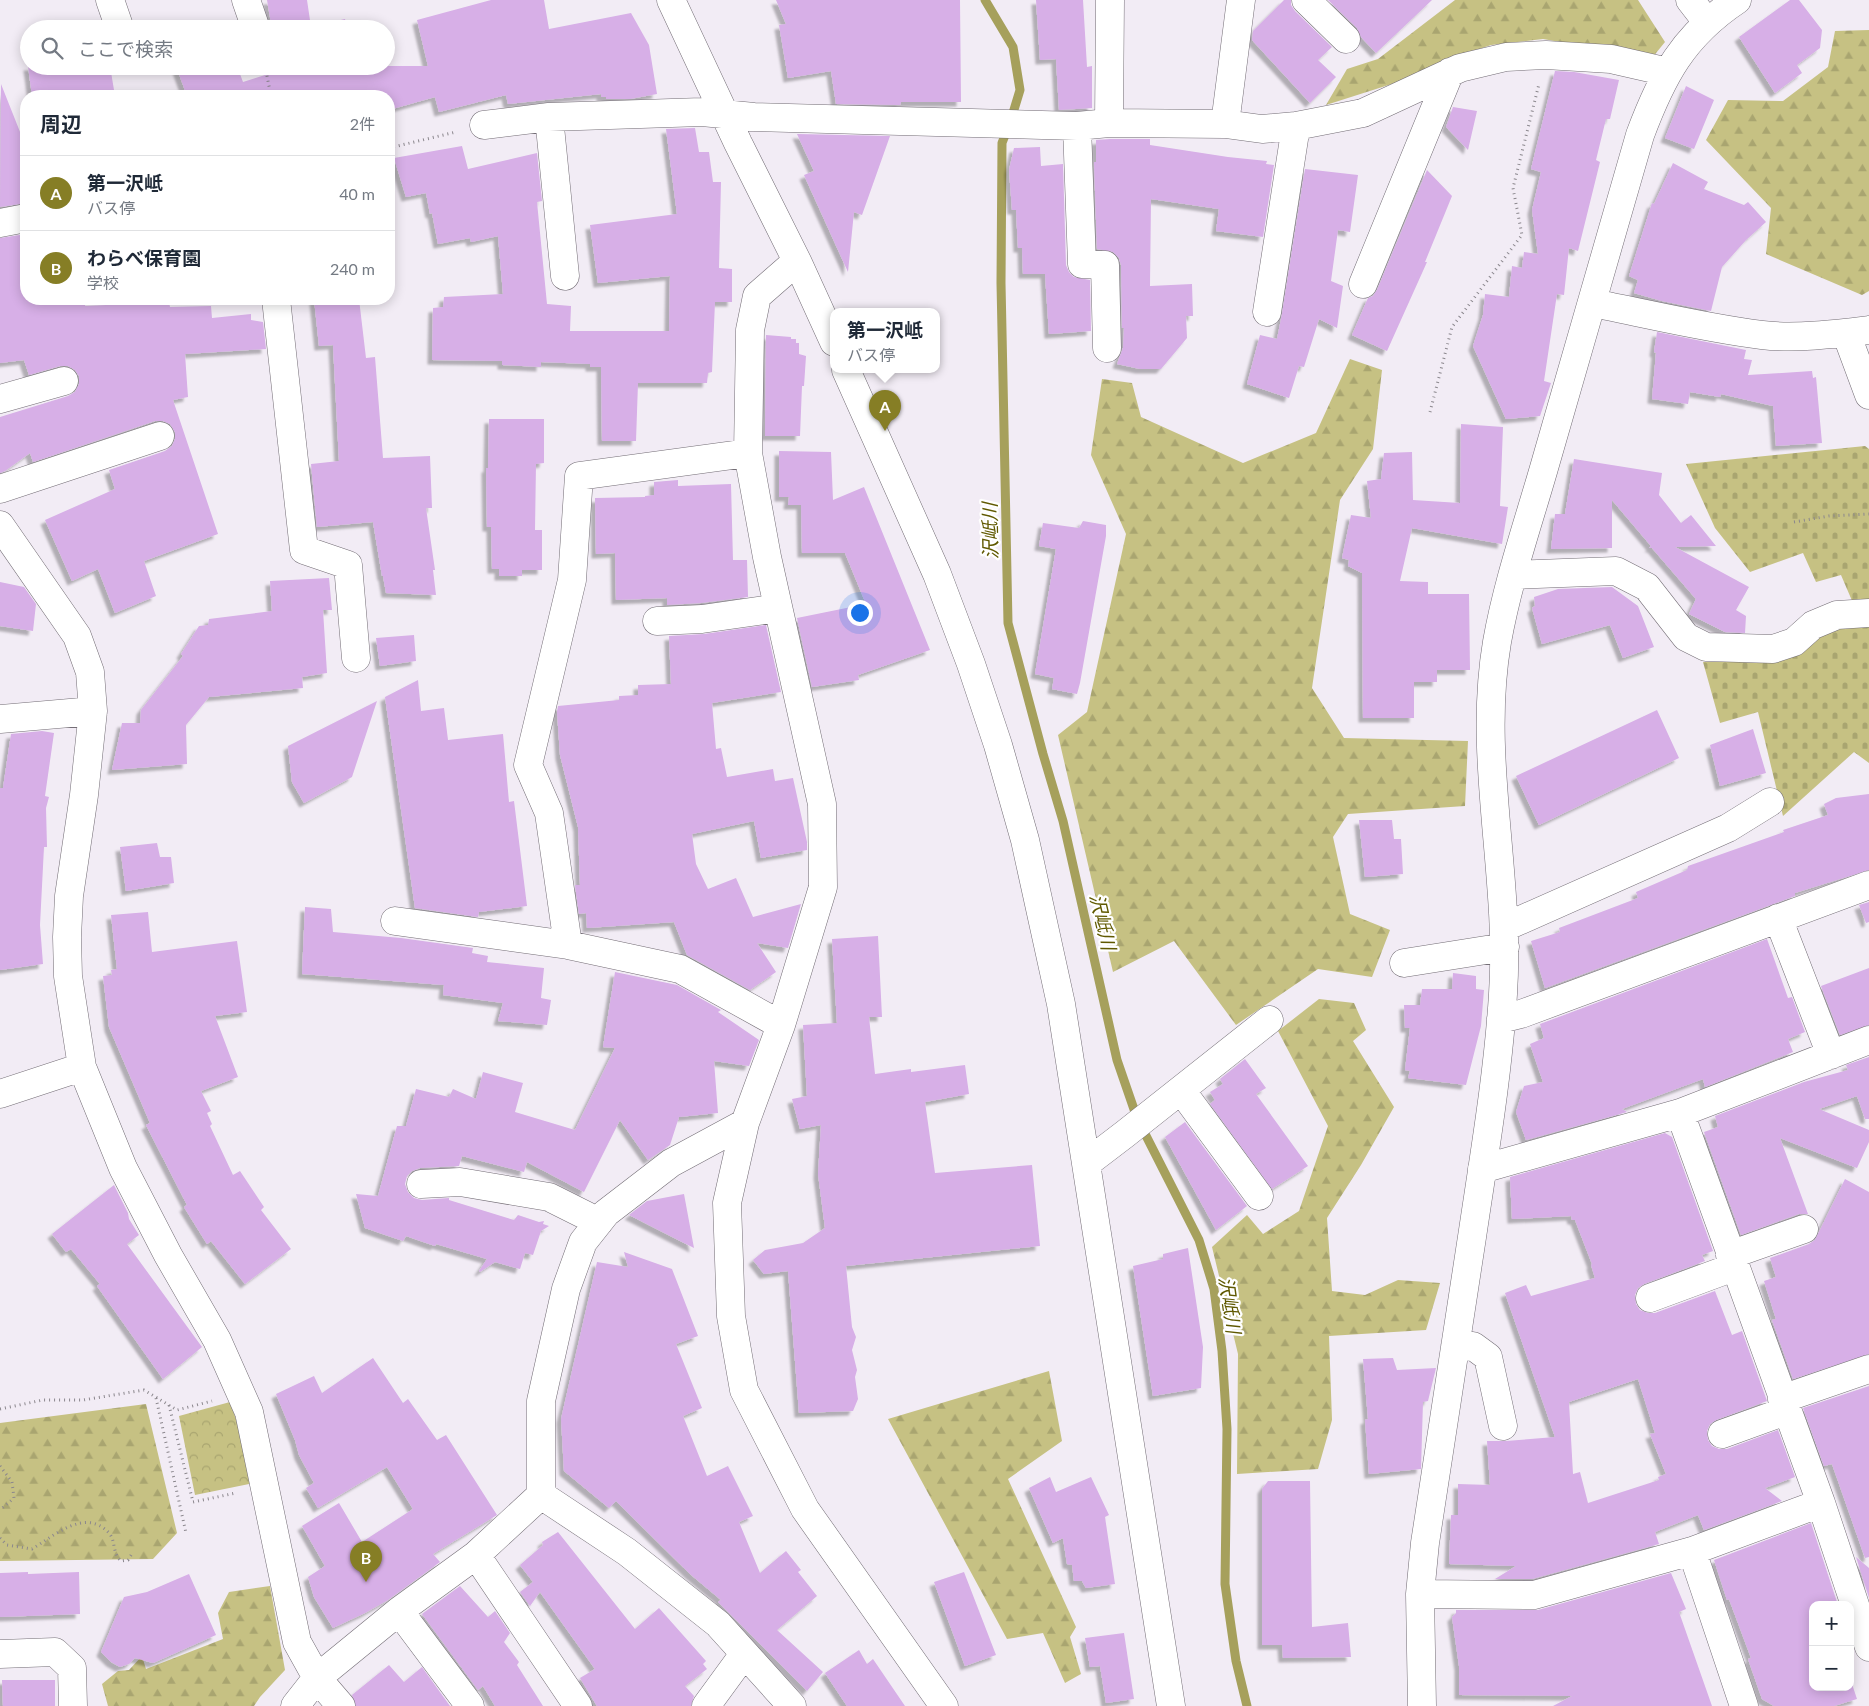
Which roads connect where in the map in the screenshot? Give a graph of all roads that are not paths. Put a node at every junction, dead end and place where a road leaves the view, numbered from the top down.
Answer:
1 (110, 0) edge
2 (246, 0) edge
3 (671, 0) edge
4 (1110, 0) edge
5 (1241, 0) edge
6 (1306, 0) edge
7 (1690, 0) edge
8 (1737, 0) edge
9 (117, 20) edge
10 (253, 20) edge
11 (1707, 22) junction
12 (1346, 39) dead end
13 (1450, 72) junction
14 (1668, 72) junction
15 (725, 115) junction
16 (549, 117) junction
17 (1109, 123) junction
18 (1225, 124) junction
19 (484, 125) road end
20 (1077, 126) junction
21 (1296, 126) junction
22 (20, 219) edge
23 (0, 223) edge
24 (798, 263) junction
25 (565, 276) dead end
26 (1363, 284) dead end
27 (1592, 303) junction
28 (277, 305) edge
29 (1267, 312) dead end
30 (1857, 331) edge
31 (830, 333) edge
32 (1108, 348) dead end
33 (847, 373) edge
34 (64, 381) dead end
35 (1869, 395) edge
36 (0, 400) edge
37 (160, 436) dead end
38 (748, 453) junction
39 (0, 489) edge
40 (0, 525) edge
41 (1512, 575) junction
42 (778, 608) junction
43 (1869, 613) edge
44 (657, 621) dead end
45 (356, 658) dead end
46 (93, 712) junction
47 (0, 719) edge
48 (1770, 802) dead end
49 (1869, 885) edge
50 (1778, 918) junction
51 (395, 921) dead end
52 (1505, 937) junction
53 (568, 945) junction
54 (1404, 963) dead end
55 (1501, 1019) junction
56 (1269, 1020) dead end
57 (781, 1025) junction
58 (1869, 1040) edge
59 (1831, 1055) junction
60 (82, 1067) junction
61 (1182, 1090) junction
62 (0, 1094) edge
63 (1680, 1113) junction
64 (745, 1123) junction
65 (1087, 1163) junction
66 (1482, 1169) junction
67 (421, 1184) dead end
68 (1259, 1196) dead end
69 (599, 1222) junction
70 (1804, 1229) dead end
71 (1732, 1261) junction
72 (1650, 1298) dead end
73 (1455, 1347) junction
74 (1869, 1369) edge
75 (1784, 1405) junction
76 (1503, 1426) dead end
77 (1722, 1434) dead end
78 (541, 1495) junction
79 (1821, 1503) junction
80 (1692, 1551) junction
81 (476, 1555) junction
82 (1420, 1594) junction
83 (399, 1611) junction
84 (1869, 1647) edge
85 (0, 1654) edge
86 (744, 1654) junction
87 (317, 1678) junction
88 (73, 1706) edge
89 (296, 1706) edge
90 (341, 1706) edge
91 (470, 1706) edge
92 (578, 1706) edge
93 (706, 1706) edge
94 (792, 1706) edge
95 (944, 1706) edge
96 (1171, 1706) edge
97 (1422, 1706) edge
98 (1744, 1706) edge

1 - 9 street
2 - 10 street
3 - 15 street
4 - 17 street
5 - 18 street
6 - 12 street
7 - 11 street
8 - 11 street
11 - 14 street
13 - 14 street
13 - 21 street
13 - 26 street
14 - 27 street
15 - 16 street
15 - 20 street
15 - 24 street
16 - 19 street
16 - 25 street
17 - 18 street
17 - 20 street
18 - 21 street
20 - 32 street
21 - 29 street
22 - 23 street
24 - 31 street
24 - 38 street
27 - 30 street
27 - 41 street
28 - 45 street
30 - 35 street
33 - 65 street
34 - 36 street
37 - 39 street
38 - 42 street
38 - 53 street
40 - 46 street
41 - 43 street
41 - 52 street
42 - 44 street
42 - 57 street
46 - 47 street
46 - 60 street
48 - 52 street
49 - 50 street
50 - 55 street
50 - 59 street
51 - 53 street
52 - 54 street
52 - 55 street
53 - 57 street
55 - 66 street
56 - 61 street
57 - 64 street
58 - 59 street
59 - 63 street
60 - 62 street
60 - 87 street
61 - 65 street
61 - 68 street
63 - 66 street
63 - 71 street
64 - 69 street
64 - 95 street
65 - 96 street
66 - 73 street
67 - 69 street
69 - 78 street
70 - 71 street
71 - 72 street
71 - 75 street
73 - 76 street
73 - 82 street
74 - 75 street
75 - 77 street
75 - 79 street
78 - 81 street
78 - 86 street
79 - 80 street
79 - 84 street
80 - 82 street
80 - 98 street
81 - 83 street
81 - 92 street
82 - 97 street
83 - 87 street
83 - 91 street
85 - 88 street
86 - 93 street
86 - 94 street
87 - 89 street
87 - 90 street

